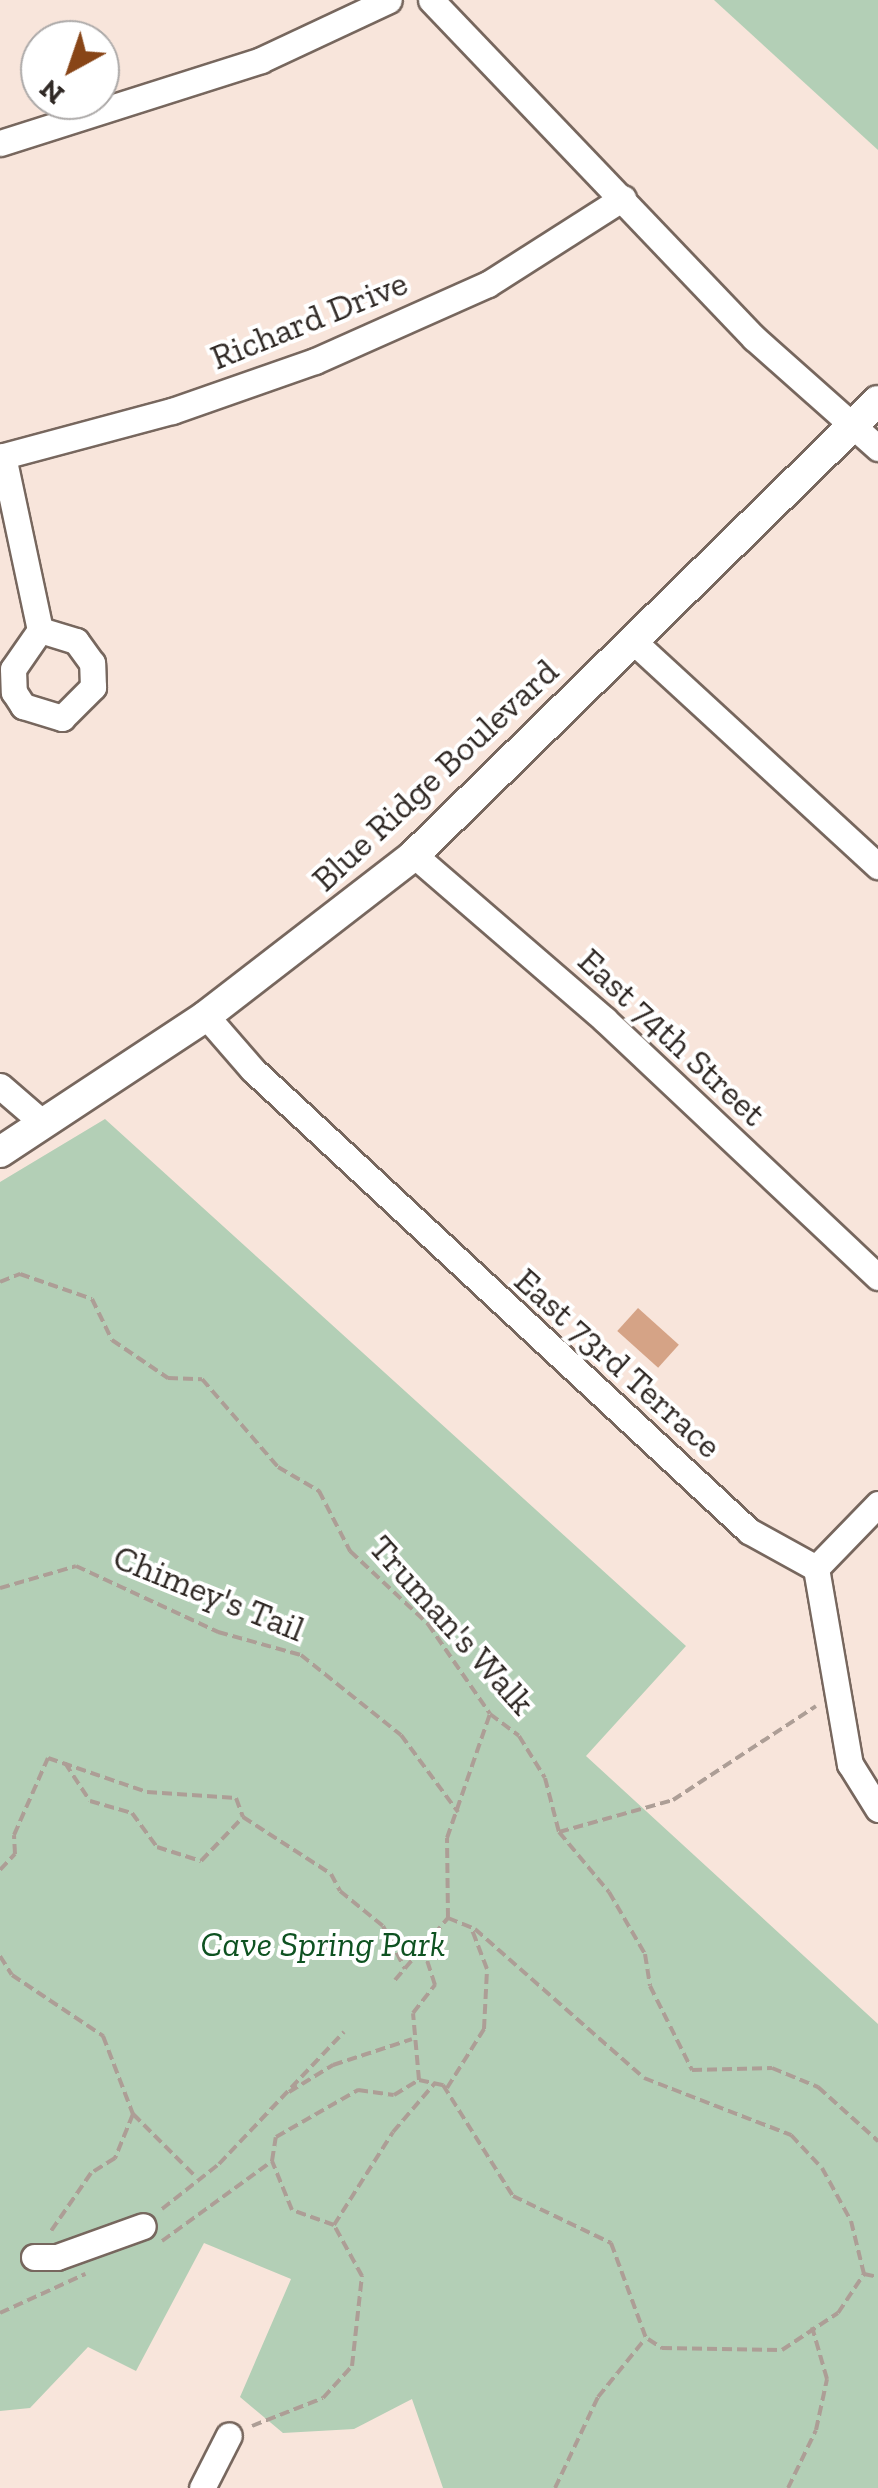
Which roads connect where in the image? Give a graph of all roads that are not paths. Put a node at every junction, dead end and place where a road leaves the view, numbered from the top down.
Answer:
1 (389, 0) edge
2 (431, 0) edge
3 (0, 144) edge
4 (623, 198) junction
5 (878, 401) edge
6 (853, 426) junction
7 (878, 448) edge
8 (1, 457) edge
9 (40, 630) dead end
10 (632, 642) junction
11 (414, 855) junction
12 (878, 866) edge
13 (206, 1016) junction
14 (0, 1086) edge
15 (44, 1124) junction
16 (0, 1152) edge
17 (878, 1277) edge
18 (878, 1504) edge
19 (816, 1568) junction
20 (878, 1809) edge
21 (150, 2235) road end
22 (34, 2257) road end
23 (229, 2435) road end
24 (202, 2488) edge

1 - 3 street
2 - 4 street
4 - 6 street
4 - 8 street, Richard Drive
5 - 6 main road, Blue Ridge Boulevard
6 - 7 street
6 - 10 main road, Blue Ridge Boulevard
8 - 9 street
10 - 11 main road, Blue Ridge Boulevard
10 - 12 street
11 - 13 main road, Blue Ridge Boulevard
11 - 17 street, East 74th Street
13 - 15 main road, Blue Ridge Boulevard
13 - 19 street, East 73rd Terrace
14 - 15 street
15 - 16 main road, Blue Ridge Boulevard
18 - 19 street
19 - 20 street
21 - 22 street
23 - 24 street

